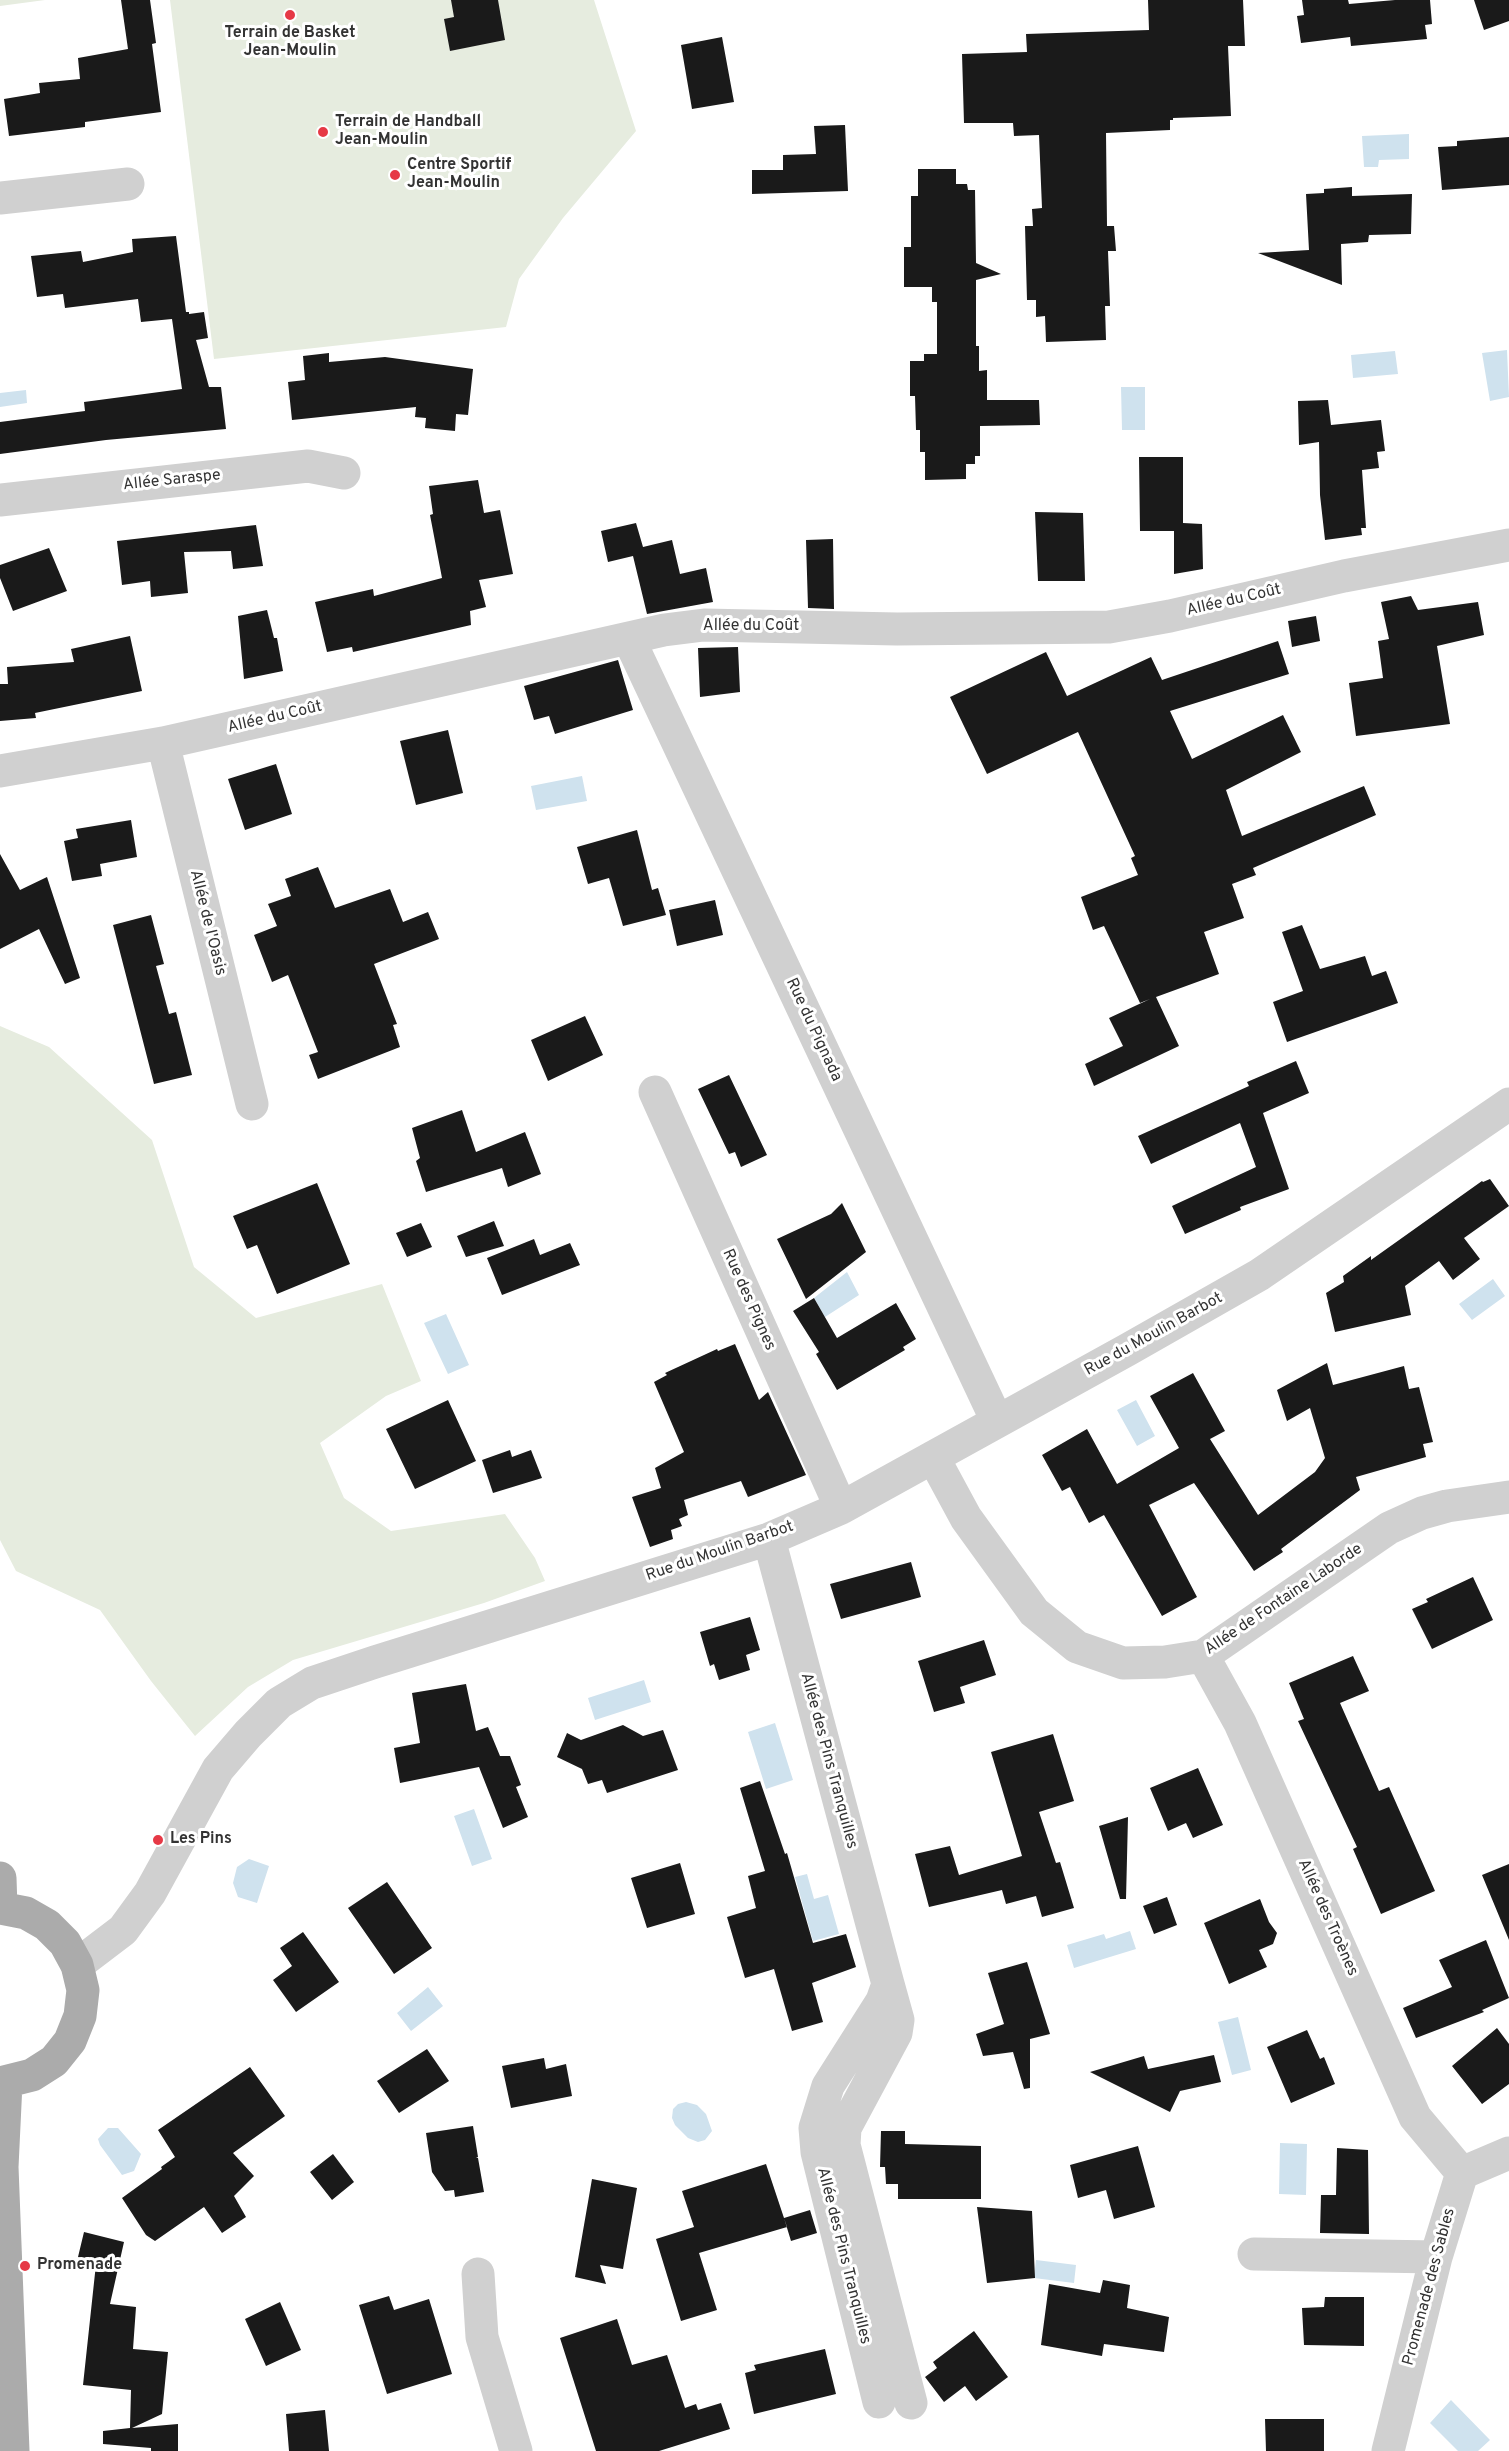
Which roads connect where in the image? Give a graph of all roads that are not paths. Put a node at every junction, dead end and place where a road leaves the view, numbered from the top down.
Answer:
1 (128, 184) dead end
2 (0, 198) edge
3 (344, 473) dead end
4 (0, 500) edge
5 (1509, 545) edge
6 (629, 639) junction
7 (163, 743) junction
8 (0, 771) edge
9 (655, 1092) dead end
10 (252, 1104) dead end
11 (1509, 1104) edge
12 (997, 1421) junction
13 (933, 1457) junction
14 (1509, 1497) edge
15 (841, 1508) junction
16 (769, 1539) junction
17 (1203, 1656) junction
18 (0, 1898) edge
19 (77, 1965) junction
20 (3, 2083) edge
21 (1509, 2153) edge
22 (1462, 2173) junction
23 (1254, 2254) dead end
24 (1436, 2257) junction
25 (478, 2274) dead end
26 (895, 2402) dead end
27 (13, 2451) edge
28 (516, 2451) edge
29 (1388, 2451) edge

1 - 2 street
3 - 4 street, Allée Saraspe
5 - 6 street, Allée du Coût
6 - 7 street, Allée du Coût
6 - 12 street, Rue du Pignada
7 - 8 street, Allée du Coût
7 - 10 street, Allée de l'Oasis
9 - 15 street, Rue des Pignes
11 - 12 street, Rue du Moulin Barbot
12 - 13 street, Rue du Moulin Barbot
13 - 15 street, Rue du Moulin Barbot
13 - 17 street, Allée de Fontaine Laborde
14 - 17 street, Allée de Fontaine Laborde
15 - 16 street, Rue du Moulin Barbot
16 - 19 street, Rue du Moulin Barbot
16 - 26 street, Allée des Pins Tranquilles
17 - 22 street, Allée des Troènes
18 - 19 main road
19 - 20 main road
20 - 27 main road
21 - 22 street
22 - 24 street, Promenade des Sables
23 - 24 street
24 - 29 street, Promenade des Sables
25 - 28 street

